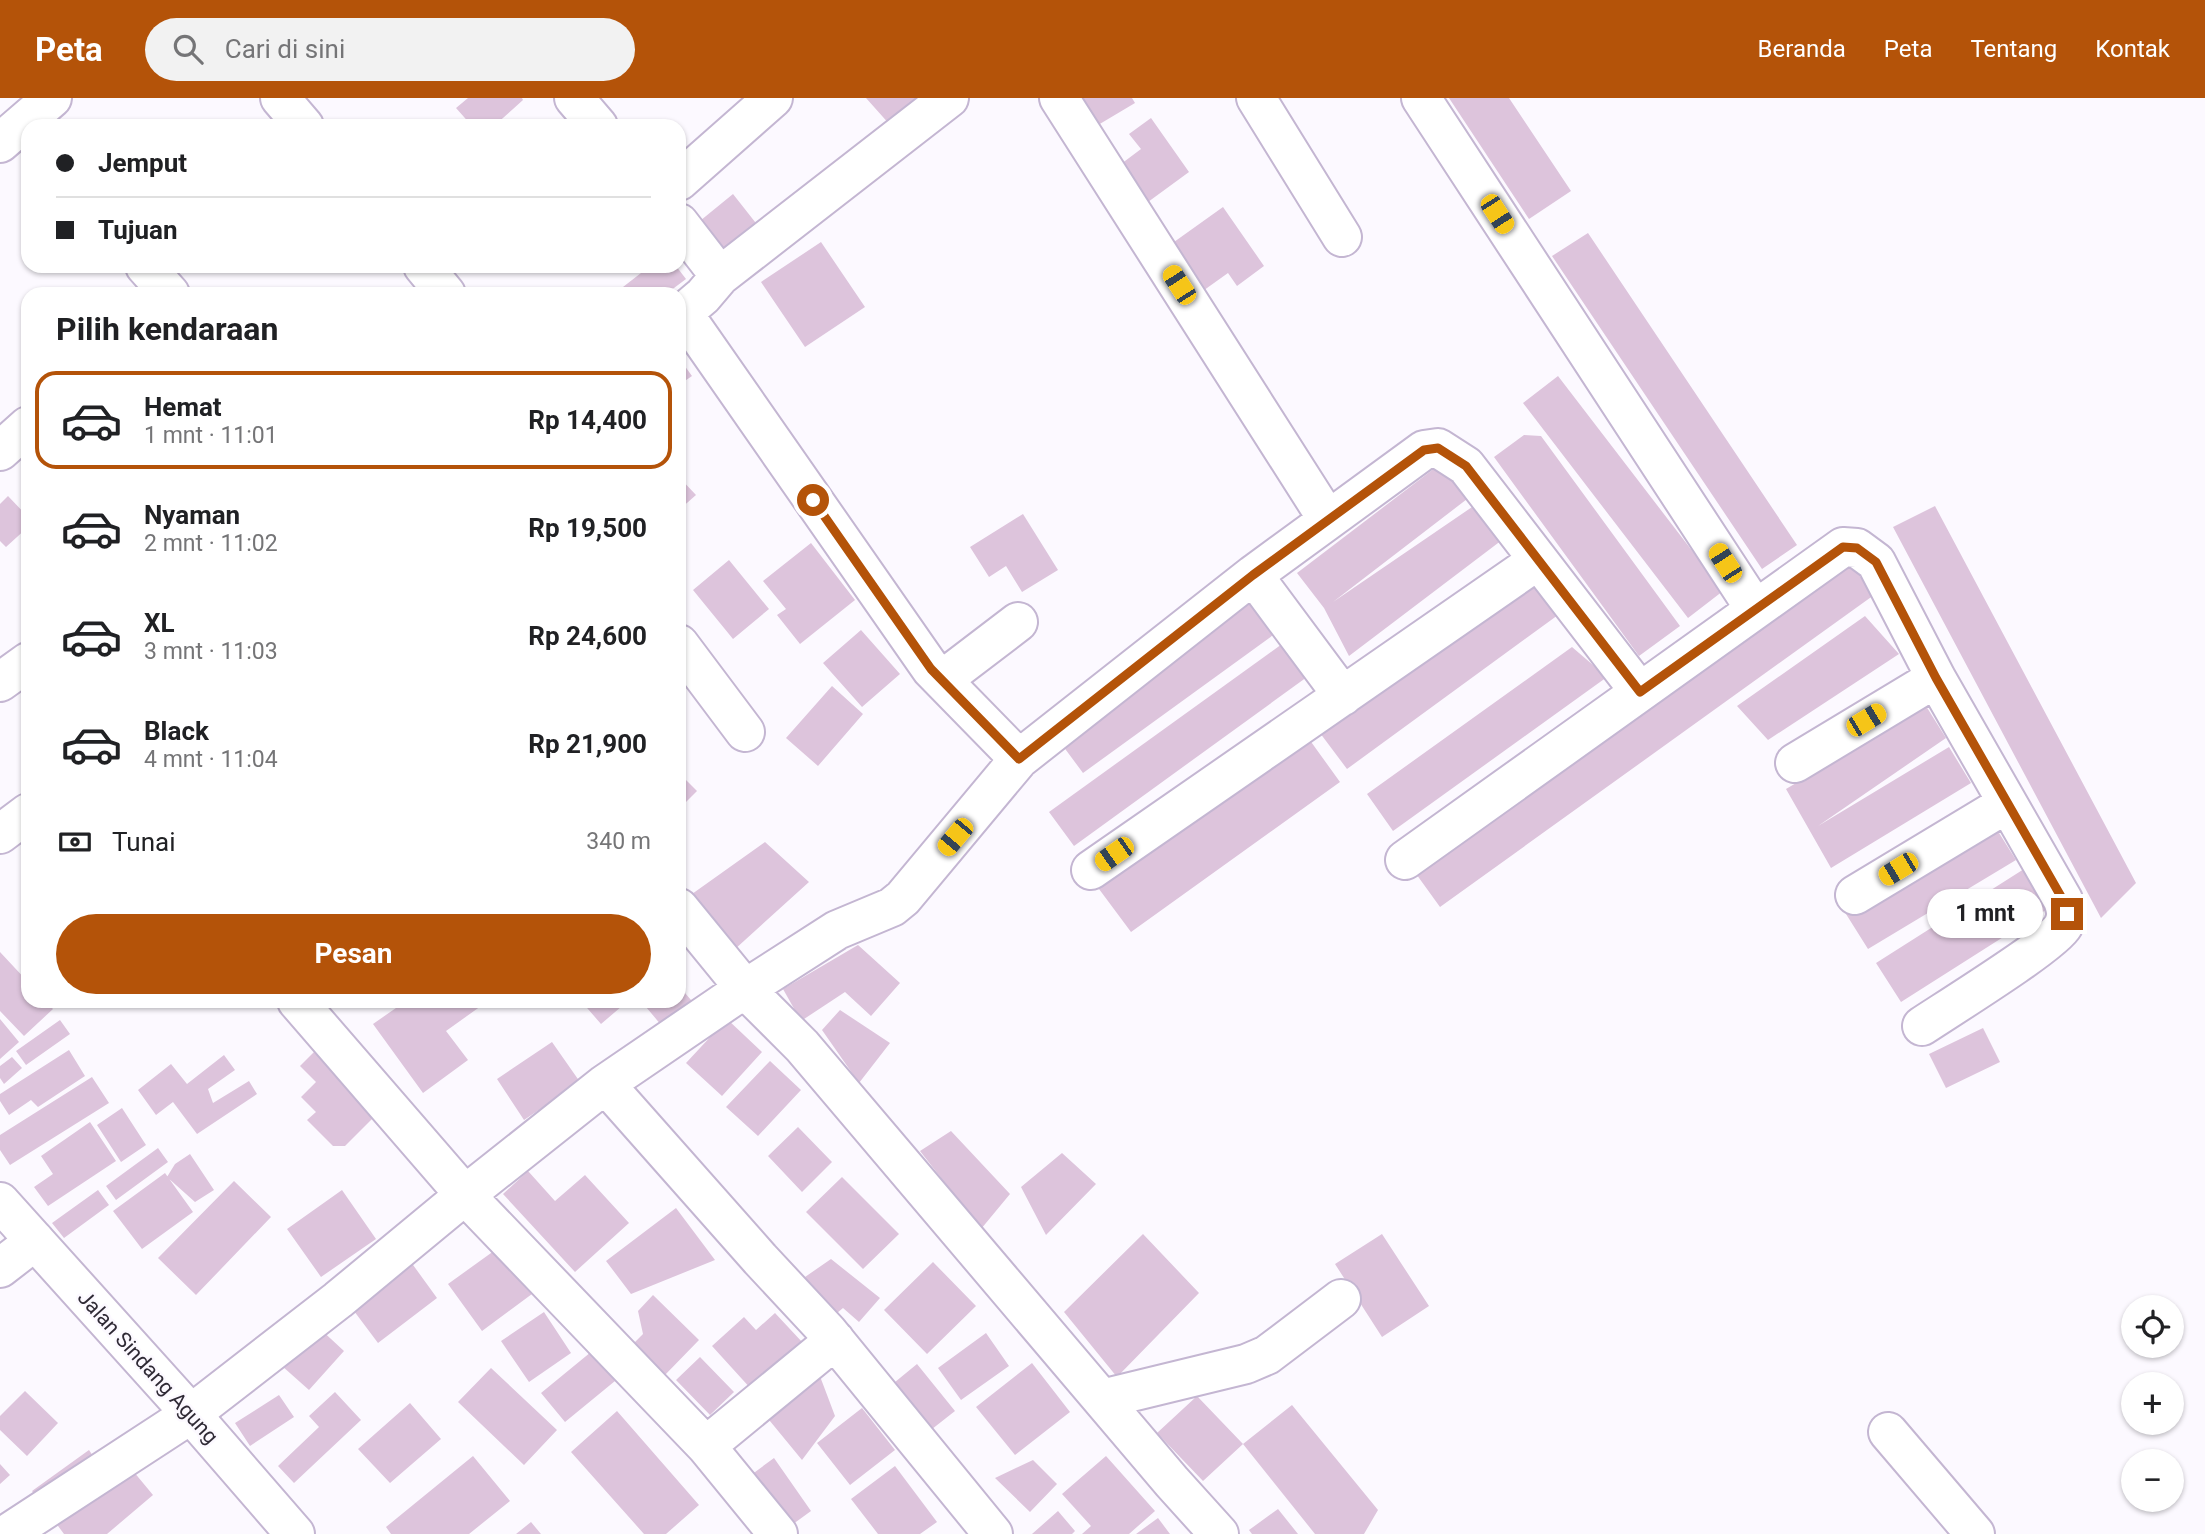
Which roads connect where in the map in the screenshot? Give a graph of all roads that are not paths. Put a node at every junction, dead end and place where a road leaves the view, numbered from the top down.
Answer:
1 (52, 98) edge
2 (280, 98) edge
3 (574, 98) edge
4 (773, 98) edge
5 (949, 98) edge
6 (1059, 98) edge
7 (1256, 98) edge
8 (1421, 98) edge
9 (32, 119) edge
10 (298, 119) edge
11 (592, 119) edge
12 (686, 175) edge
13 (686, 232) edge
14 (1342, 237) dead end
15 (151, 273) edge
16 (429, 273) edge
17 (720, 276) junction
18 (164, 287) edge
19 (440, 287) edge
20 (686, 310) edge
21 (686, 321) edge
22 (1328, 520) junction
23 (1537, 561) junction
24 (1253, 575) junction
25 (1755, 609) junction
26 (1018, 622) dead end
27 (686, 653) edge
28 (21, 668) edge
29 (1936, 678) junction
30 (942, 680) junction
31 (0, 681) edge
32 (1640, 692) junction
33 (1343, 696) junction
34 (745, 732) dead end
35 (1019, 759) junction
36 (1795, 763) dead end
37 (2006, 804) junction
38 (21, 818) edge
39 (0, 834) edge
40 (1405, 860) dead end
41 (1091, 870) dead end
42 (1855, 895) dead end
43 (686, 917) edge
44 (746, 990) junction
45 (303, 1008) edge
46 (1922, 1026) dead end
47 (605, 1084) junction
48 (465, 1195) junction
49 (0, 1202) edge
50 (36, 1241) junction
51 (0, 1268) edge
52 (1341, 1298) dead end
53 (835, 1340) junction
54 (1102, 1399) junction
55 (191, 1414) junction
56 (1888, 1432) dead end
57 (706, 1446) junction
58 (18, 1530) edge
59 (295, 1534) edge
60 (778, 1534) edge
61 (993, 1534) edge
62 (1219, 1534) edge
63 (1975, 1534) edge

1 - 9 street
2 - 10 street
3 - 11 street
4 - 12 street
5 - 17 street
6 - 22 street
7 - 14 street
8 - 25 street
13 - 17 street
15 - 18 street
16 - 19 street
17 - 20 street
21 - 30 street
22 - 23 street
22 - 24 street
23 - 32 street
23 - 33 street
24 - 33 street
24 - 35 street
25 - 29 street
25 - 32 street
26 - 30 street
27 - 34 street
28 - 31 street
29 - 36 street
29 - 37 street
30 - 35 street
32 - 40 street
33 - 41 street
35 - 44 street
37 - 42 street
37 - 46 street
38 - 39 street
43 - 44 street
44 - 47 street
44 - 54 street
45 - 48 street
47 - 48 street
47 - 53 street
48 - 55 street
48 - 57 street
49 - 50 street, Jalan Sindang Agung
50 - 51 street
50 - 55 street, Jalan Sindang Agung
52 - 54 street
53 - 57 street
53 - 61 street
54 - 62 street
55 - 58 street
55 - 59 street, Jalan Sindang Agung
56 - 63 street
57 - 60 street

